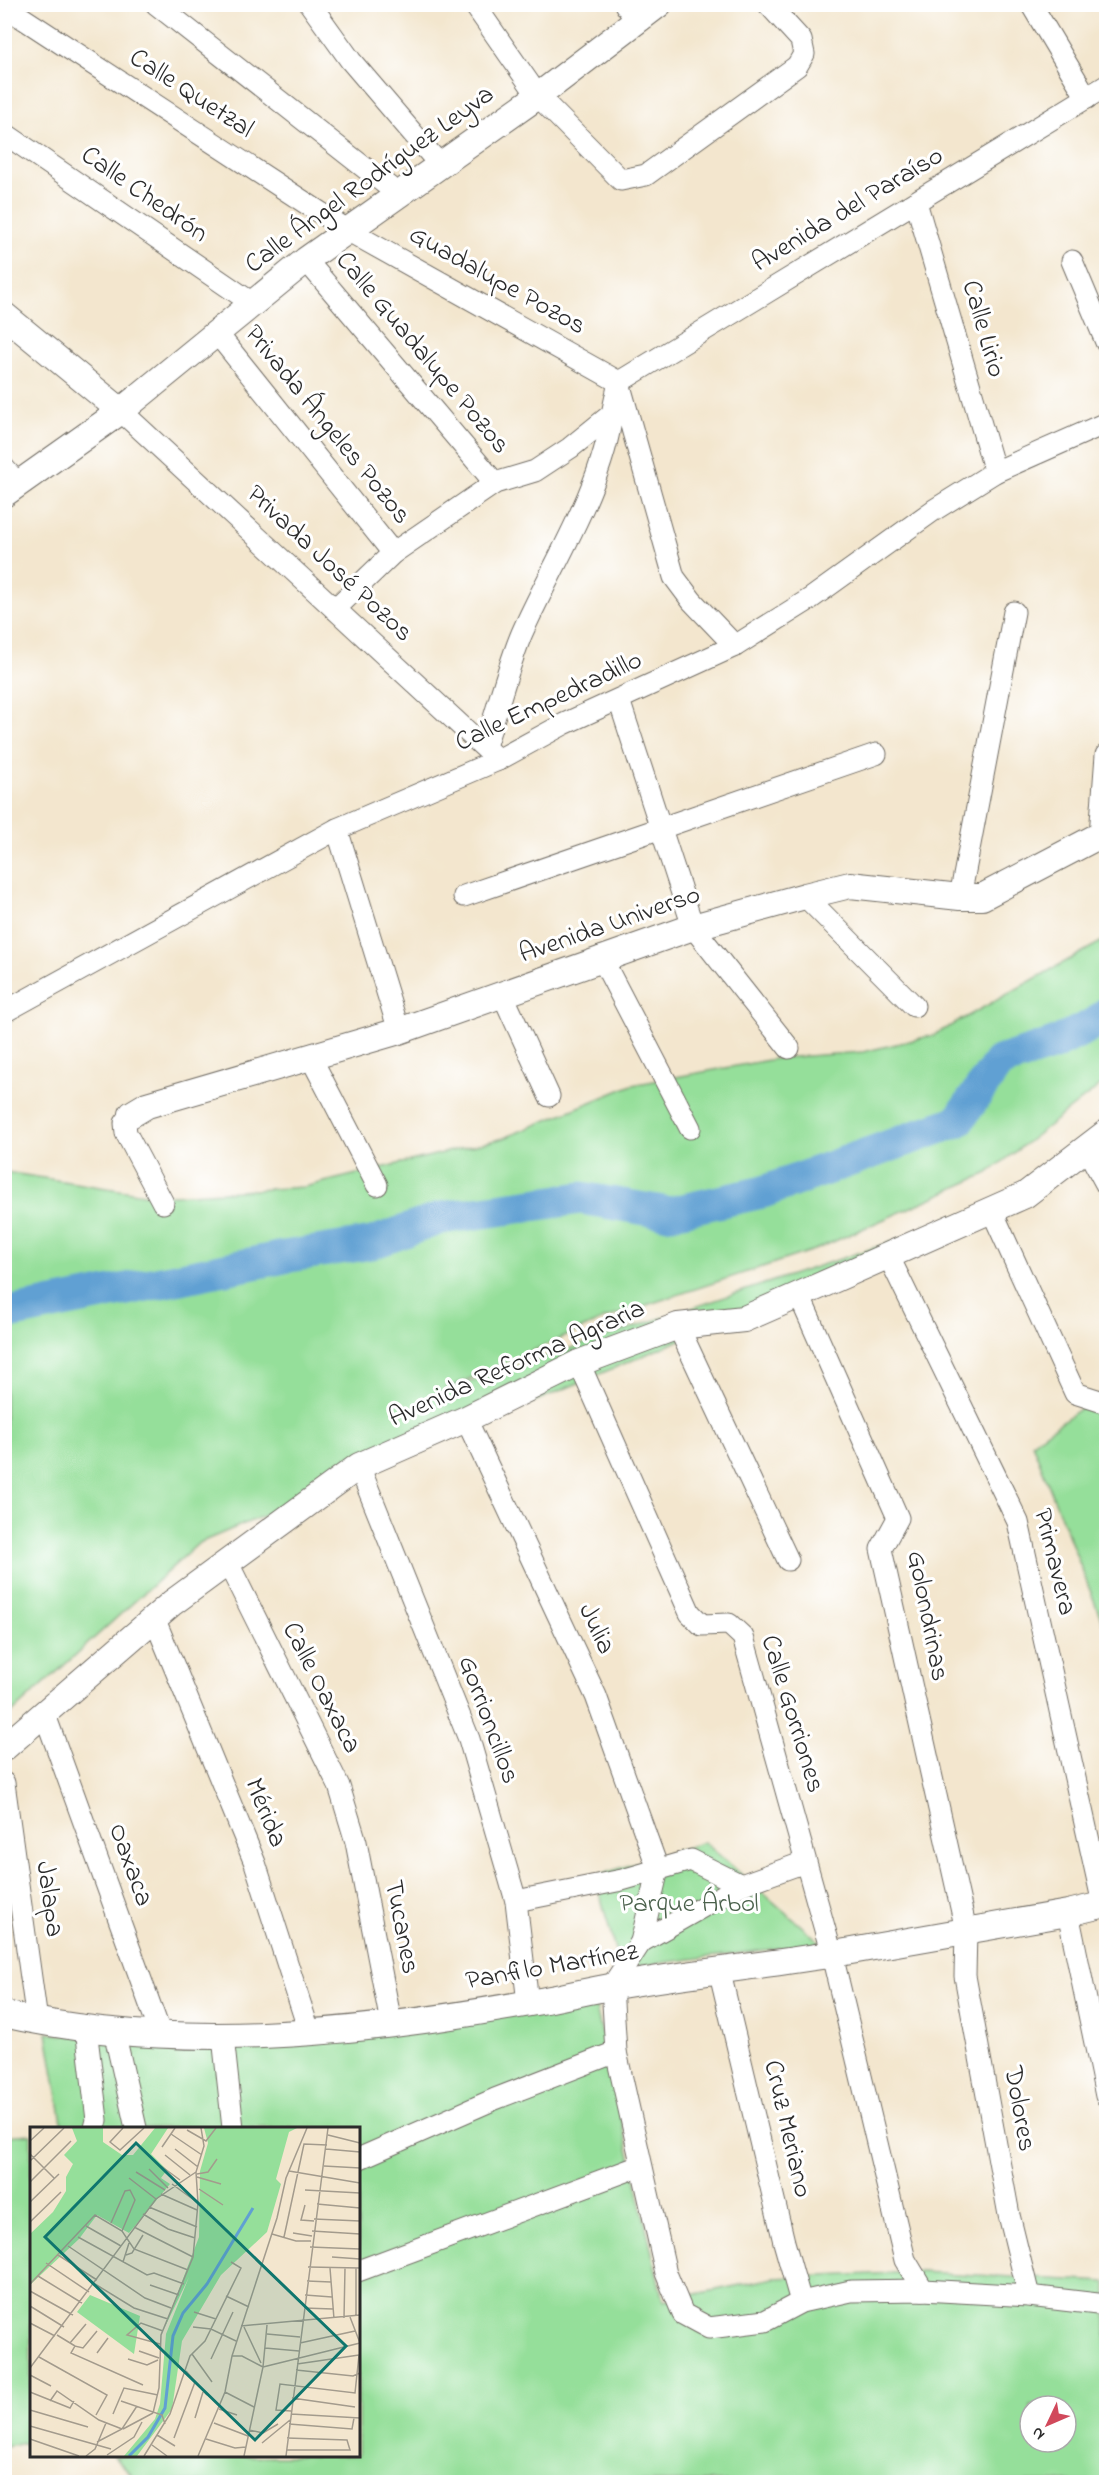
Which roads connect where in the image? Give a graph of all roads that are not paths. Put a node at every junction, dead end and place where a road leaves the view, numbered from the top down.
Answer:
1 (156, 4) edge
2 (310, 4) edge
3 (474, 4) edge
4 (659, 4) edge
5 (768, 4) edge
6 (1031, 4) edge
7 (4, 6) edge
8 (631, 13) edge
9 (1107, 86) edge
10 (538, 96) junction
11 (1087, 98) junction
12 (4, 133) edge
13 (440, 165) junction
14 (398, 194) junction
15 (916, 202) junction
16 (347, 230) junction
17 (306, 260) junction
18 (1072, 261) dead end
19 (252, 303) junction
20 (4, 315) edge
21 (216, 332) junction
22 (1107, 342) edge
23 (619, 382) junction
24 (122, 411) junction
25 (612, 414) junction
26 (1107, 423) edge
27 (995, 472) junction
28 (9, 482) edge
29 (495, 483) junction
30 (393, 553) junction
31 (335, 609) junction
32 (1014, 612) dead end
33 (735, 645) junction
34 (619, 700) junction
35 (492, 753) junction
36 (876, 754) dead end
37 (1107, 755) edge
38 (662, 828) junction
39 (337, 829) junction
40 (1103, 834) edge
41 (464, 896) dead end
42 (805, 896) junction
43 (960, 897) junction
44 (693, 927) junction
45 (602, 957) junction
46 (502, 993) junction
47 (914, 1006) dead end
48 (4, 1012) edge
49 (399, 1031) junction
50 (789, 1048) dead end
51 (310, 1056) junction
52 (549, 1096) dead end
53 (132, 1114) joint
54 (690, 1128) dead end
55 (1107, 1133) edge
56 (1087, 1149) junction
57 (1107, 1184) edge
58 (377, 1185) dead end
59 (163, 1203) dead end
60 (991, 1209) junction
61 (888, 1255) junction
62 (799, 1295) junction
63 (678, 1326) junction
64 (579, 1363) junction
65 (1107, 1403) edge
66 (466, 1419) junction
67 (359, 1466) junction
68 (788, 1560) dead end
69 (228, 1563) junction
70 (155, 1620) junction
71 (45, 1715) junction
72 (4, 1748) edge
73 (4, 1783) edge
74 (356, 1842) joint
75 (805, 1862) junction
76 (658, 1869) junction
77 (741, 1885) junction
78 (516, 1901) junction
79 (1105, 1904) edge
80 (1068, 1913) junction
81 (966, 1930) junction
82 (641, 1941) junction
83 (832, 1955) junction
84 (719, 1969) junction
85 (612, 1986) junction
86 (528, 2003) junction
87 (4, 2014) edge
88 (37, 2021) junction
89 (391, 2023) junction
90 (86, 2028) junction
91 (114, 2031) junction
92 (309, 2031) junction
93 (161, 2035) junction
94 (223, 2037) junction
95 (616, 2052) junction
96 (1107, 2096) edge
97 (95, 2127) edge
98 (136, 2127) edge
99 (233, 2127) edge
100 (360, 2158) edge
101 (640, 2166) junction
102 (360, 2270) edge
103 (923, 2290) junction
104 (1029, 2296) junction
105 (801, 2302) junction
106 (1107, 2305) edge

1 - 14 street
2 - 13 street
3 - 10 street
4 - 8 street, Calle Ángel Rodríguez Leyva
5 - 10 street
6 - 11 street
7 - 16 street, Calle Quetzal
8 - 10 street, Calle Ángel Rodríguez Leyva
9 - 11 street, Avenida del Paraíso
10 - 13 street, Calle Ángel Rodríguez Leyva
11 - 15 street, Avenida del Paraíso
12 - 19 street, Calle Chedrón
13 - 14 street, Calle Ángel Rodríguez Leyva
14 - 16 street, Calle Ángel Rodríguez Leyva
15 - 23 street, Avenida del Paraíso
15 - 27 street, Calle Lirio
16 - 17 street, Calle Ángel Rodríguez Leyva
16 - 23 street, Guadalupe Pozos
17 - 19 street, Calle Ángel Rodríguez Leyva
17 - 29 street, Calle Guadalupe Pozos
18 - 22 street
19 - 21 street, Calle Ángel Rodríguez Leyva
20 - 24 street
21 - 24 street, Calle Ángel Rodríguez Leyva
21 - 30 street, Privada Ángeles Pozos
23 - 25 street
23 - 33 street
24 - 28 street, Calle Ángel Rodríguez Leyva
24 - 31 street, Privada José Pozos
25 - 29 street
25 - 35 street
26 - 27 street, Calle Empedradillo
27 - 33 street, Calle Empedradillo
29 - 30 street
30 - 31 street
31 - 35 street, Privada José Pozos
32 - 43 street
33 - 34 street, Calle Empedradillo
34 - 35 street, Calle Empedradillo
34 - 38 street
35 - 39 street, Calle Empedradillo
36 - 38 street
37 - 40 street
38 - 41 street
38 - 44 street
39 - 48 street, Calle Empedradillo
39 - 49 street
40 - 43 street, Avenida Universo
42 - 43 street, Avenida Universo
42 - 44 street, Avenida Universo
42 - 47 street
44 - 45 street, Avenida Universo
44 - 50 street
45 - 46 street, Avenida Universo
45 - 54 street
46 - 49 street, Avenida Universo
46 - 52 street
49 - 51 street, Avenida Universo
51 - 53 street, Avenida Universo
51 - 58 street
53 - 59 street
55 - 56 street, Avenida Reforma Agraria
56 - 57 street
56 - 60 street, Avenida Reforma Agraria
60 - 61 street, Avenida Reforma Agraria
60 - 65 street
61 - 62 street, Avenida Reforma Agraria
61 - 79 street, Primavera
62 - 63 street, Avenida Reforma Agraria
62 - 81 street, Golondrinas
63 - 64 street, Avenida Reforma Agraria
63 - 68 street
64 - 66 street, Avenida Reforma Agraria
64 - 75 street, Calle Gorriones
66 - 67 street, Avenida Reforma Agraria
66 - 76 street, Julia
67 - 69 street, Avenida Reforma Agraria
67 - 78 street, Gorrioncillos
69 - 70 street, Avenida Reforma Agraria
69 - 74 street, Calle Oaxaca
70 - 71 street, Avenida Reforma Agraria
70 - 92 street, Mérida
71 - 72 street, Avenida Reforma Agraria
71 - 93 street, Oaxaca
73 - 88 street, Jalapa
74 - 89 street, Tucanes
75 - 77 street
75 - 83 street, Calle Gorriones
76 - 77 street
76 - 78 street
76 - 82 street
77 - 82 street
78 - 86 street, Gorrioncillos
79 - 80 street, Panfilo Martínez
80 - 81 street, Panfilo Martínez
80 - 96 street
81 - 83 street, Panfilo Martínez
81 - 104 street, Dolores
82 - 85 street
83 - 84 street, Panfilo Martínez
83 - 103 street, Calle Gorriones
84 - 85 street, Panfilo Martínez
84 - 105 street, Cruz Meriano
85 - 86 street, Panfilo Martínez
85 - 95 street
86 - 89 street, Panfilo Martínez
87 - 88 street, Panfilo Martínez
88 - 90 street, Panfilo Martínez
89 - 92 street, Panfilo Martínez
90 - 91 street, Panfilo Martínez
90 - 97 street
91 - 93 street, Panfilo Martínez
91 - 98 street
92 - 94 street, Panfilo Martínez
93 - 94 street, Panfilo Martínez
94 - 99 street
95 - 100 street
95 - 101 street
101 - 102 street
101 - 105 street
103 - 104 street
103 - 105 street
104 - 106 street

